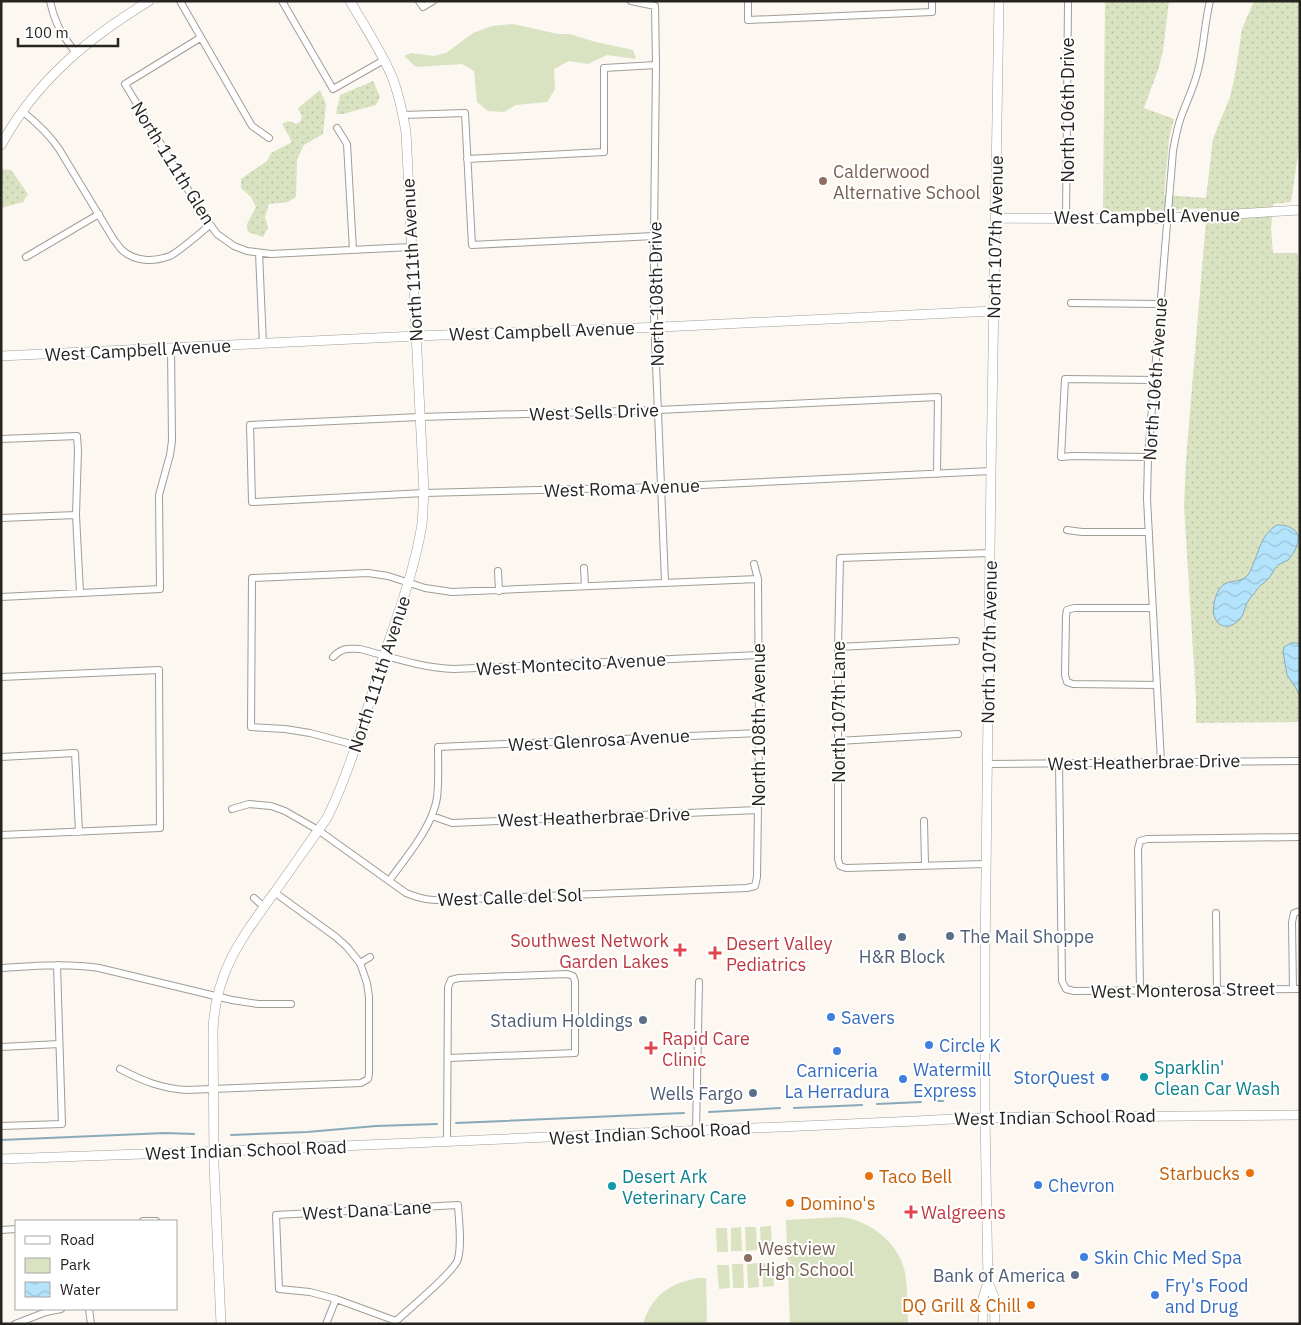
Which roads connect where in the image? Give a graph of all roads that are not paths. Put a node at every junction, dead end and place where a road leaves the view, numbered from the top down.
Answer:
1 (50, 1) edge
2 (149, 1) edge
3 (180, 1) edge
4 (282, 1) edge
5 (350, 1) edge
6 (433, 1) edge
7 (631, 1) edge
8 (748, 1) edge
9 (932, 1) edge
10 (999, 1) edge
11 (1068, 1) edge
12 (1210, 1) edge
13 (421, 4) edge
14 (200, 38) junction
15 (76, 53) junction
16 (384, 60) junction
17 (656, 66) junction
18 (22, 111) junction
19 (403, 115) junction
20 (337, 128) dead end
21 (269, 138) dead end
22 (1, 145) edge
23 (467, 159) junction
24 (1300, 210) edge
25 (99, 214) junction
26 (995, 218) junction
27 (1066, 219) junction
28 (1167, 219) junction
29 (210, 225) junction
30 (654, 236) junction
31 (411, 247) junction
32 (353, 250) junction
33 (259, 253) junction
34 (26, 257) dead end
35 (1071, 303) dead end
36 (1161, 304) junction
37 (993, 311) junction
38 (655, 327) junction
39 (416, 336) junction
40 (263, 344) junction
41 (171, 348) junction
42 (1, 356) edge
43 (1154, 380) junction
44 (658, 410) junction
45 (420, 417) junction
46 (1, 439) edge
47 (1148, 457) junction
48 (991, 471) junction
49 (937, 474) junction
50 (661, 487) junction
51 (424, 493) junction
52 (252, 502) joint
53 (76, 515) junction
54 (1, 518) edge
55 (1067, 530) dead end
56 (1149, 532) junction
57 (990, 552) junction
58 (754, 564) dead end
59 (584, 568) dead end
60 (498, 571) dead end
61 (758, 579) junction
62 (408, 582) junction
63 (665, 582) junction
64 (585, 586) junction
65 (499, 591) junction
66 (80, 593) junction
67 (1, 597) edge
68 (1152, 608) junction
69 (956, 641) dead end
70 (838, 647) junction
71 (384, 655) junction
72 (759, 655) junction
73 (333, 657) dead end
74 (1, 677) edge
75 (1157, 685) junction
76 (759, 733) junction
77 (958, 734) dead end
78 (838, 741) junction
79 (355, 745) junction
80 (1, 757) edge
81 (1300, 761) edge
82 (1161, 762) junction
83 (1060, 763) junction
84 (988, 764) junction
85 (232, 809) dead end
86 (758, 810) junction
87 (432, 816) junction
88 (924, 821) dead end
89 (318, 830) junction
90 (79, 832) junction
91 (1, 835) edge
92 (1300, 837) edge
93 (986, 864) junction
94 (925, 865) junction
95 (389, 881) junction
96 (755, 886) joint
97 (274, 892) junction
98 (254, 898) dead end
99 (264, 906) junction
100 (1216, 912) dead end
101 (1297, 912) edge
102 (370, 957) dead end
103 (360, 963) junction
104 (56, 965) junction
105 (1, 968) edge
106 (699, 982) dead end
107 (1296, 989) edge
108 (1217, 990) junction
109 (1140, 991) junction
110 (217, 996) junction
111 (291, 1004) dead end
112 (59, 1044) junction
113 (1, 1047) edge
114 (448, 1058) junction
115 (120, 1069) dead end
116 (213, 1089) junction
117 (1300, 1115) edge
118 (985, 1118) junction
119 (1, 1126) edge
120 (696, 1130) junction
121 (447, 1142) junction
122 (214, 1152) junction
123 (1, 1159) edge
124 (15, 1229) edge
125 (1, 1230) edge
126 (988, 1282) junction
127 (336, 1299) junction
128 (56, 1310) edge
129 (89, 1310) edge
130 (15, 1324) edge
131 (91, 1324) edge
132 (221, 1324) edge
133 (326, 1324) edge
134 (983, 1324) edge
135 (995, 1324) edge

1 - 15 street
2 - 15 street
3 - 14 street
4 - 16 street
5 - 16 street, North 111th Avenue
6 - 13 street
7 - 17 street, North 108th Drive
8 - 9 street
10 - 26 street, North 107th Avenue
11 - 27 street, North 106th Drive
12 - 28 street, North 106th Avenue
14 - 21 street
14 - 29 street, North 111th Glen
15 - 18 street
16 - 19 street, North 111th Avenue
17 - 23 street
17 - 30 street, North 108th Drive
18 - 22 street
18 - 25 street
19 - 23 street
19 - 31 street, North 111th Avenue
20 - 32 street
23 - 30 street
24 - 28 street, West Campbell Avenue
25 - 29 street
25 - 34 street
26 - 27 street, West Campbell Avenue
26 - 37 street, North 107th Avenue
27 - 28 street, West Campbell Avenue
28 - 36 street, North 106th Avenue
29 - 33 street, North 111th Glen
30 - 38 street, North 108th Drive
31 - 32 street
31 - 39 street, North 111th Avenue
32 - 33 street
33 - 40 street
35 - 36 street
36 - 43 street, North 106th Avenue
37 - 38 street, West Campbell Avenue
37 - 48 street, North 107th Avenue
38 - 39 street, West Campbell Avenue
38 - 44 street, North 108th Drive
39 - 40 street, West Campbell Avenue
39 - 45 street, North 111th Avenue
40 - 41 street, West Campbell Avenue
41 - 42 street, West Campbell Avenue
41 - 66 street
43 - 47 street, North 106th Avenue
43 - 47 street
44 - 45 street, West Sells Drive
44 - 49 street, West Sells Drive
44 - 50 street, North 108th Drive
45 - 51 street, North 111th Avenue
45 - 52 street, West Sells Drive
46 - 53 street
47 - 56 street, North 106th Avenue
48 - 49 street, West Roma Avenue
48 - 57 street, North 107th Avenue
49 - 50 street, West Roma Avenue
50 - 51 street, West Roma Avenue
50 - 63 street, North 108th Drive
51 - 52 street, West Roma Avenue
51 - 62 street, North 111th Avenue
53 - 54 street
53 - 66 street
55 - 56 street
56 - 68 street, North 106th Avenue
57 - 70 street, North 107th Lane
57 - 84 street, North 107th Avenue
58 - 61 street, North 108th Avenue
59 - 64 street
60 - 65 street
61 - 63 street
61 - 72 street, North 108th Avenue
62 - 65 street
62 - 71 street, North 111th Avenue
62 - 79 street
63 - 64 street
64 - 65 street
66 - 67 street
68 - 75 street, North 106th Avenue
68 - 75 street
69 - 70 street
70 - 78 street, North 107th Lane
71 - 72 street, West Montecito Avenue
71 - 73 street, West Montecito Avenue
71 - 79 street, North 111th Avenue
72 - 76 street, North 108th Avenue
74 - 90 street
75 - 82 street, North 106th Avenue
76 - 86 street, North 108th Avenue
76 - 87 street, West Glenrosa Avenue
77 - 78 street
78 - 94 street, North 107th Lane
79 - 89 street, North 111th Avenue
80 - 90 street
81 - 82 street, West Heatherbrae Drive
82 - 83 street, West Heatherbrae Drive
83 - 84 street, West Heatherbrae Drive
83 - 109 street, West Monterosa Street
84 - 93 street, North 107th Avenue
85 - 89 street, West Calle del Sol
86 - 87 street, West Heatherbrae Drive
86 - 96 street, North 108th Avenue
87 - 95 street
88 - 94 street
89 - 95 street, West Calle del Sol
89 - 97 street, North 111th Avenue
90 - 91 street
92 - 109 street
93 - 94 street
93 - 118 street, North 107th Avenue
95 - 96 street, West Calle del Sol
97 - 99 street, North 111th Avenue
97 - 103 street
98 - 99 street
99 - 110 street, North 111th Avenue
100 - 108 street
101 - 107 street
102 - 103 street
103 - 116 street
104 - 105 street
104 - 110 street
104 - 112 street
106 - 120 street
107 - 108 street, West Monterosa Street
108 - 109 street, West Monterosa Street
110 - 111 street
110 - 116 street, North 111th Avenue
112 - 113 street
112 - 119 street
114 - 114 street
114 - 121 street
115 - 116 street
116 - 122 street, North 111th Avenue
117 - 118 street, West Indian School Road
118 - 120 street, West Indian School Road
118 - 126 street, North 107th Avenue
120 - 121 street, West Indian School Road
121 - 122 street, West Indian School Road
122 - 123 street, West Indian School Road
122 - 132 street, North 111th Avenue
124 - 125 street
126 - 134 street, North 107th Avenue
126 - 135 street, North 107th Avenue
127 - 127 street, West Dana Lane
127 - 133 street
128 - 130 street
129 - 131 street

